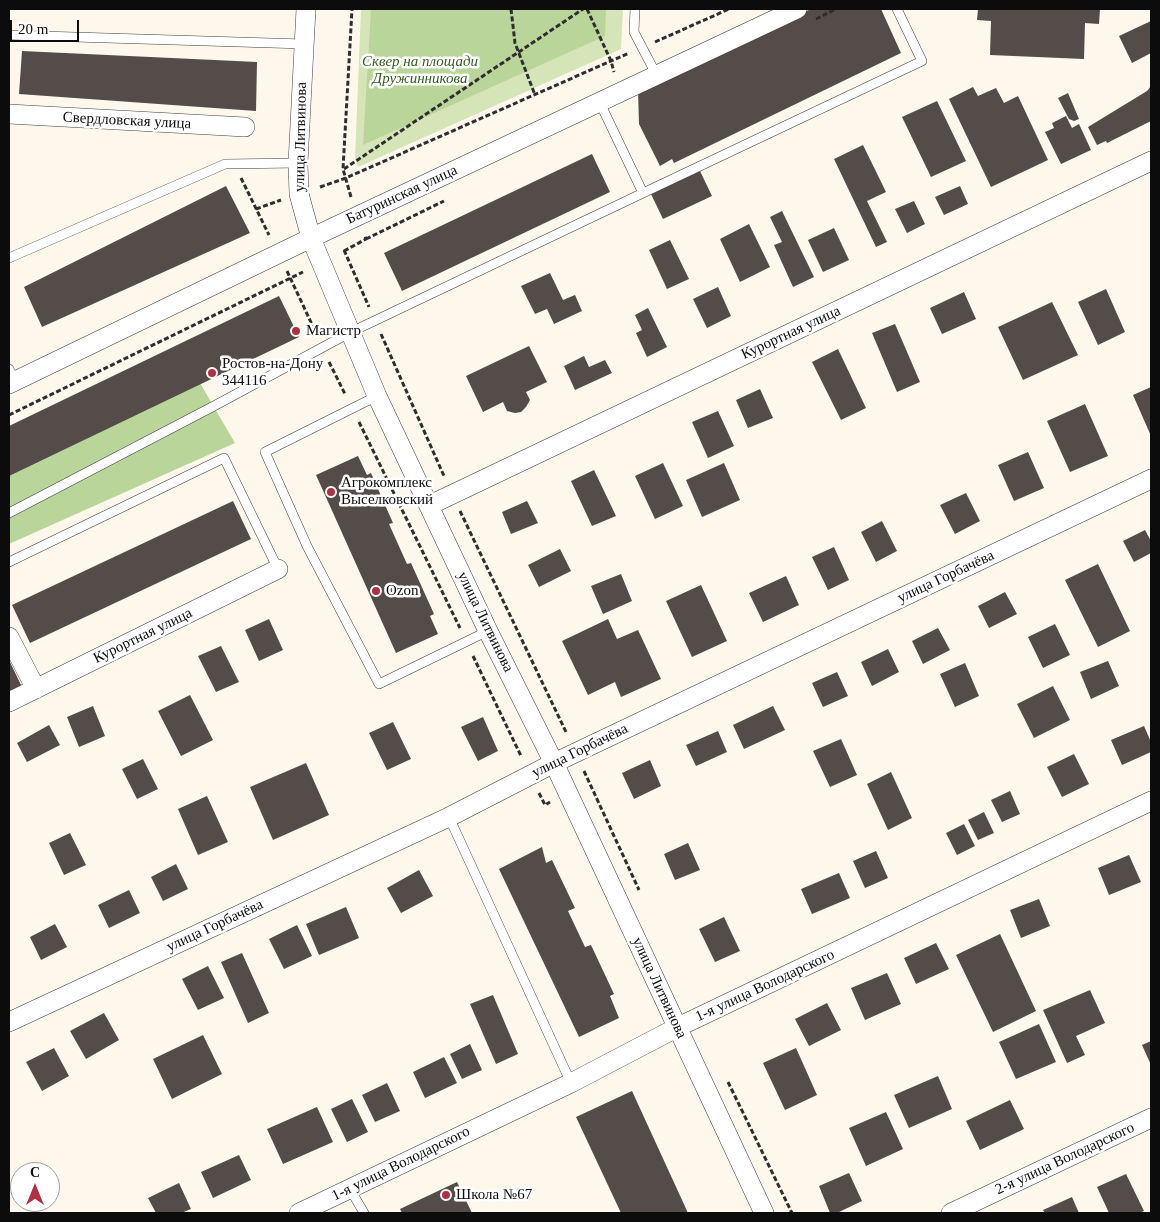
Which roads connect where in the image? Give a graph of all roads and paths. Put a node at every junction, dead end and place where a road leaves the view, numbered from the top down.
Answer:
1 (306, 9) edge
2 (352, 9) edge
3 (511, 9) edge
4 (583, 9) edge
5 (587, 9) edge
6 (635, 9) edge
7 (729, 9) edge
8 (797, 9) edge
9 (897, 9) edge
10 (9, 35) edge
11 (304, 44) junction
12 (642, 48) junction
13 (518, 52) junction
14 (611, 61) junction
15 (656, 74) junction
16 (620, 92) junction
17 (535, 95) junction
18 (600, 102) junction
19 (9, 114) edge
20 (245, 128) dead end
21 (1151, 161) edge
22 (298, 163) junction
23 (234, 164) junction
24 (643, 193) junction
25 (299, 194) junction
26 (256, 209) junction
27 (311, 238) junction
28 (278, 254) junction
29 (9, 258) edge
30 (322, 262) junction
31 (290, 278) junction
32 (351, 332) junction
33 (322, 348) junction
34 (11, 378) edge
35 (377, 396) junction
36 (352, 408) junction
37 (9, 414) edge
38 (1151, 479) edge
39 (430, 505) junction
40 (9, 513) edge
41 (9, 562) edge
42 (278, 569) joint
43 (488, 631) junction
44 (9, 637) edge
45 (466, 642) junction
46 (36, 689) junction
47 (9, 702) edge
48 (576, 752) junction
49 (554, 763) junction
50 (530, 775) junction
51 (589, 782) junction
52 (568, 793) junction
53 (1151, 801) edge
54 (449, 817) junction
55 (641, 896) dead end
56 (9, 1022) edge
57 (678, 1027) junction
58 (728, 1080) dead end
59 (571, 1083) junction
60 (1151, 1118) edge
61 (350, 1189) junction
62 (299, 1213) edge
63 (364, 1213) edge
64 (764, 1213) edge
65 (792, 1213) edge
66 (951, 1213) edge

1 - 11 street, улица Литвинова
2 - 13 path
3 - 13 path
4 - 13 path
5 - 14 path
6 - 12 lane
7 - 12 path
8 - 15 street, Батуринская улица
9 - 24 lane
10 - 11 lane
11 - 22 street, улица Литвинова
12 - 14 path
12 - 15 lane
13 - 17 path
14 - 16 path
14 - 17 path
15 - 16 street, Батуринская улица
16 - 18 street, Батуринская улица
17 - 25 path
18 - 24 lane
18 - 27 street, Батуринская улица
19 - 20 street, Свердловская улица
21 - 39 street, Курортная улица
22 - 23 lane
22 - 25 street, улица Литвинова
23 - 26 path
23 - 29 lane
24 - 32 lane
25 - 26 path
25 - 27 street, улица Литвинова
26 - 28 path
27 - 28 street, Батуринская улица
27 - 30 street, улица Литвинова
28 - 31 path
28 - 34 street, Батуринская улица
30 - 31 path
30 - 32 street, улица Литвинова
31 - 33 path
31 - 37 path
32 - 33 lane
32 - 35 street, улица Литвинова
33 - 36 path
33 - 40 lane
35 - 36 lane
35 - 39 street, улица Литвинова
36 - 45 path
36 - 45 lane
38 - 48 street, улица Горбачёва
39 - 43 street, улица Литвинова
41 - 42 lane
42 - 46 street, Курортная улица
43 - 45 lane
43 - 49 street, улица Литвинова
44 - 46 street
45 - 50 path
46 - 47 street, Курортная улица
48 - 49 street, улица Горбачёва
48 - 51 path
49 - 50 street, улица Горбачёва
49 - 52 street, улица Литвинова
50 - 52 path
50 - 54 street, улица Горбачёва
51 - 52 path
51 - 55 path
52 - 57 street, улица Литвинова
53 - 57 street, 1-я улица Володарского
54 - 56 street, улица Горбачёва
54 - 59 lane
57 - 59 street, 1-я улица Володарского
57 - 64 street, улица Литвинова
58 - 65 path
59 - 61 street, 1-я улица Володарского
60 - 66 street, 2-я улица Володарского
61 - 62 street, 1-я улица Володарского
61 - 63 lane

